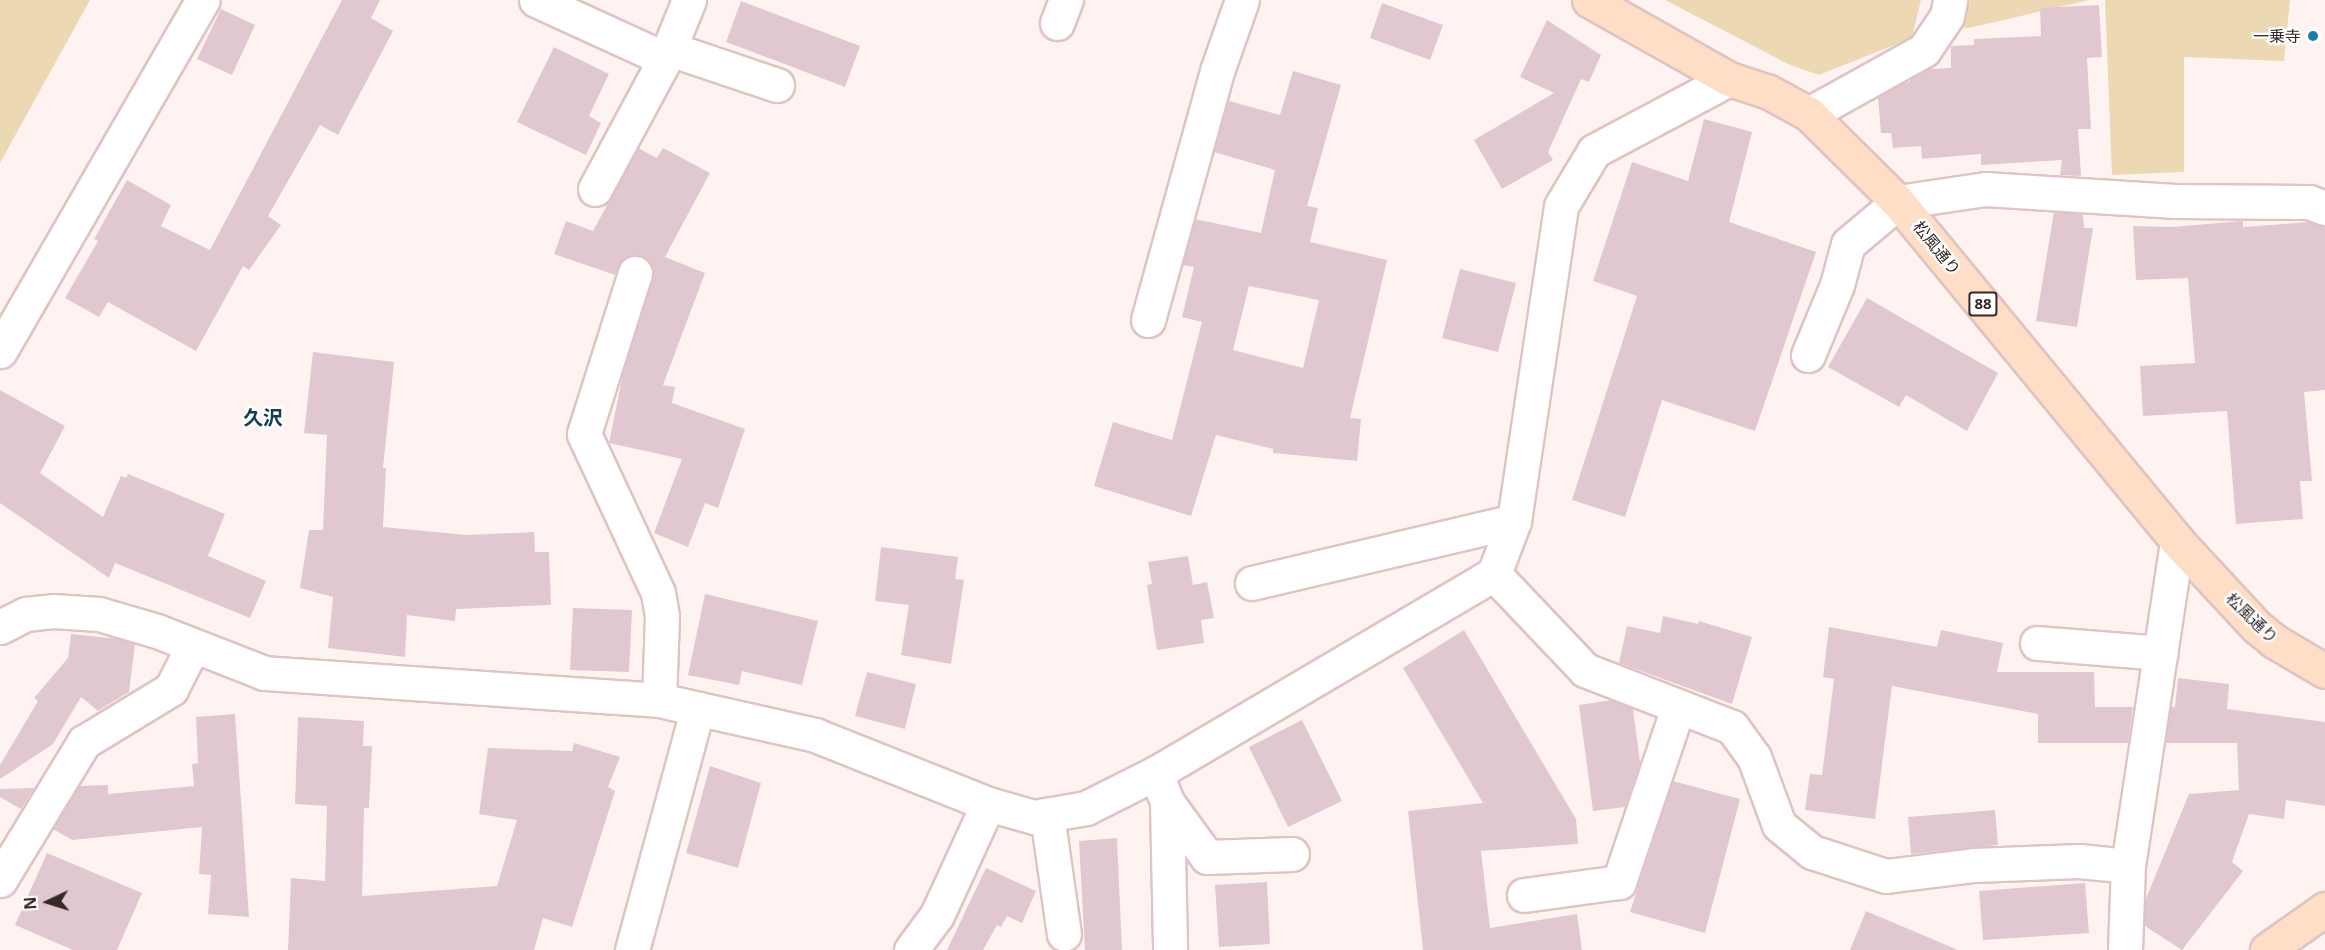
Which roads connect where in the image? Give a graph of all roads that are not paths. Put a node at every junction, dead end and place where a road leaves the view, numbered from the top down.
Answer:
1 (203, 0) edge
2 (536, 0) edge
3 (688, 0) edge
4 (1242, 0) edge
5 (1589, 0) edge
6 (1950, 0) edge
7 (667, 54) junction
8 (1729, 79) junction
9 (777, 85) dead end
10 (1809, 114) junction
11 (595, 189) dead end
12 (1898, 202) junction
13 (2325, 208) edge
14 (635, 273) dead end
15 (1148, 320) dead end
16 (0, 351) edge
17 (1808, 355) dead end
18 (1514, 521) junction
19 (2177, 541) junction
20 (1494, 574) junction
21 (1252, 583) dead end
22 (0, 627) edge
23 (2037, 643) dead end
24 (193, 646) junction
25 (2161, 653) junction
26 (2325, 671) edge
27 (659, 700) junction
28 (1678, 708) junction
29 (697, 710) junction
30 (1162, 787) junction
31 (988, 804) junction
32 (1047, 814) junction
33 (1292, 854) dead end
34 (2128, 866) junction
35 (0, 880) edge
36 (1524, 896) dead end
37 (2325, 909) edge
38 (1064, 934) dead end
39 (632, 950) edge
40 (911, 950) edge
41 (1170, 950) edge
42 (2125, 950) edge
43 (2267, 950) edge

1 - 16 street
2 - 7 street
3 - 7 street
4 - 15 street
5 - 8 main road, 松風通り / 88
6 - 10 street
7 - 9 street
7 - 11 street
8 - 10 main road, 松風通り / 88
8 - 18 street
10 - 12 main road, 松風通り / 88
12 - 13 street
12 - 17 street
12 - 19 main road, 松風通り / 88
14 - 27 street
18 - 20 street
18 - 21 street
19 - 25 street
19 - 26 main road, 松風通り / 88
20 - 28 street
20 - 30 street
22 - 24 street
23 - 25 street
24 - 27 street
24 - 35 street
25 - 34 street
27 - 29 street
28 - 34 street
28 - 36 street
29 - 31 street
29 - 39 street
30 - 32 street
30 - 33 street
30 - 41 street
31 - 32 street
31 - 40 street
32 - 38 street
34 - 42 street
37 - 43 main road

